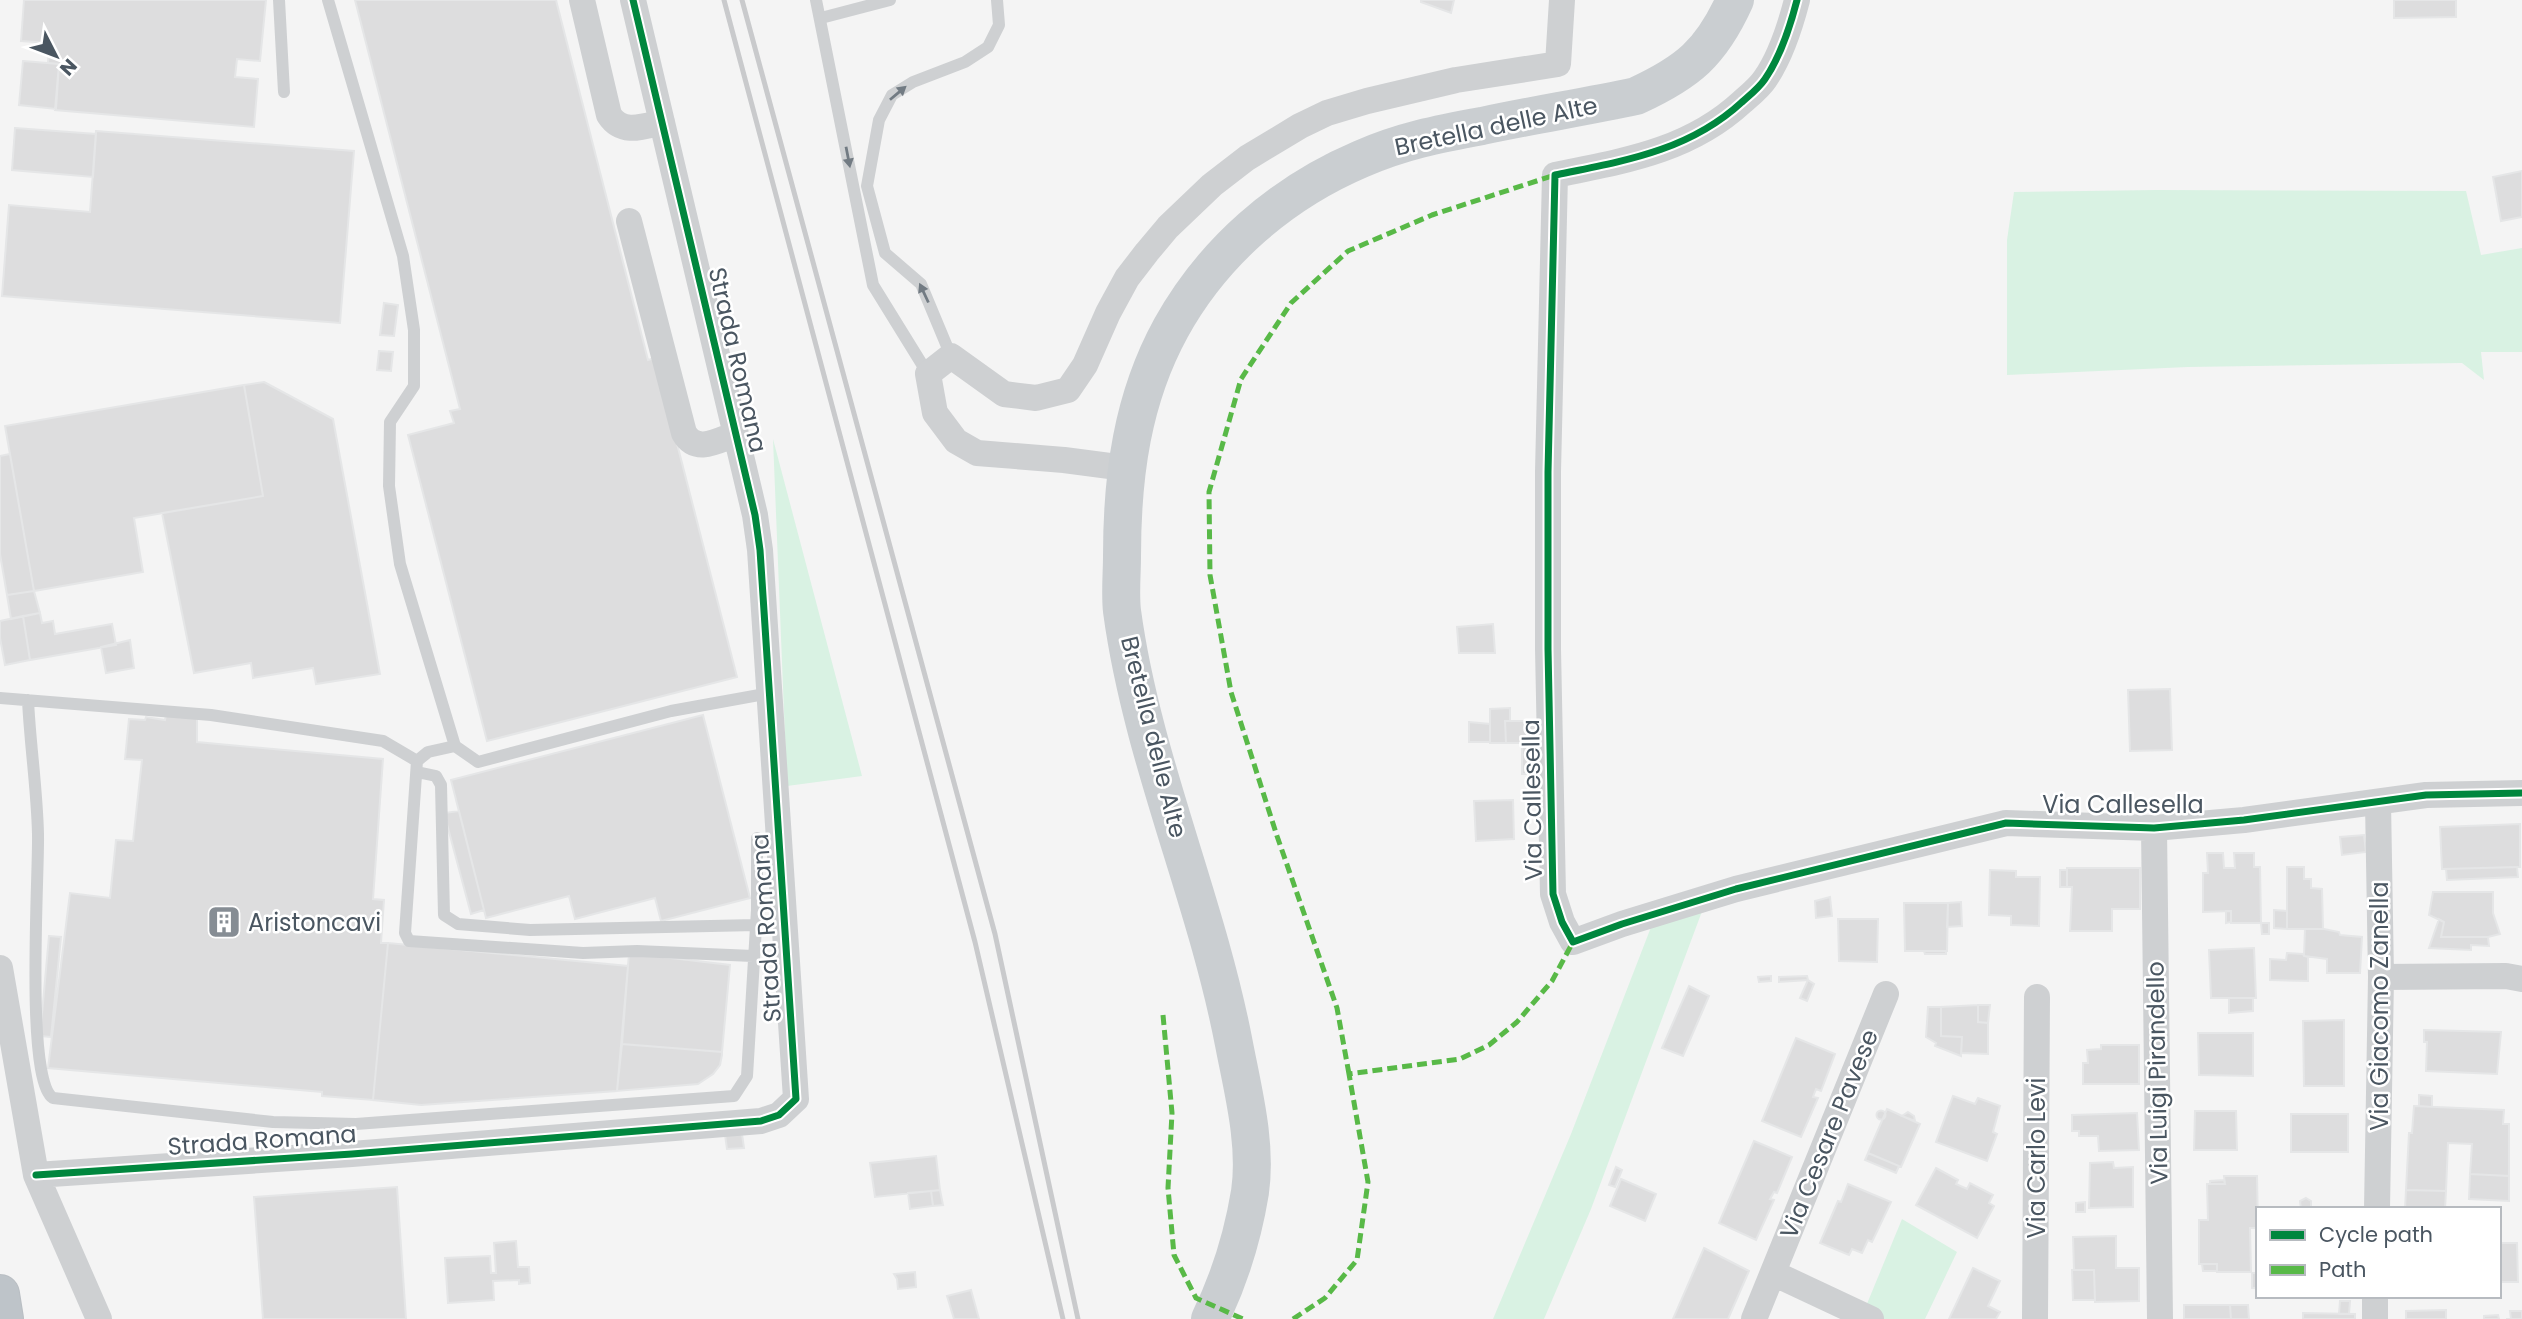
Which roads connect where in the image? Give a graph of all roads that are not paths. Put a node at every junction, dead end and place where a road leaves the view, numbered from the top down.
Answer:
1 (279, 0) edge
2 (328, 0) edge
3 (582, 0) edge
4 (633, 0) edge
5 (817, 0) edge
6 (890, 0) edge
7 (997, 0) edge
8 (1562, 0) edge
9 (1734, 0) edge
10 (1797, 0) edge
11 (821, 18) junction
12 (284, 92) dead end
13 (662, 122) junction
14 (629, 221) dead end
15 (951, 356) junction
16 (928, 374) junction
17 (736, 434) junction
18 (1125, 468) junction
19 (770, 692) junction
20 (0, 698) edge
21 (27, 700) junction
22 (455, 746) junction
23 (417, 766) junction
24 (2522, 793) edge
25 (2378, 803) junction
26 (2154, 828) junction
27 (757, 838) dead end
28 (756, 925) junction
29 (753, 956) junction
30 (0, 968) edge
31 (2381, 977) junction
32 (2522, 979) edge
33 (1886, 994) dead end
34 (2037, 997) dead end
35 (33, 1086) junction
36 (36, 1175) junction
37 (2377, 1207) edge
38 (1773, 1273) junction
39 (0, 1294) edge
40 (2375, 1298) edge
41 (1217, 1305) edge
42 (4, 1319) edge
43 (99, 1319) edge
44 (1754, 1319) edge
45 (1871, 1319) edge
46 (2035, 1319) edge
47 (2160, 1319) edge
48 (2375, 1319) edge

1 - 12 lane
2 - 22 lane
3 - 13 street
4 - 13 street, Strada Romana
5 - 11 lane
6 - 11 lane
15 -> 7 lane
8 - 15 street
9 - 18 main road, Bretella delle Alte
10 - 26 street, Via Callesella
11 -> 16 lane
13 - 17 street, Strada Romana
14 - 17 street
15 - 16 street
16 - 18 street
17 - 19 street, Strada Romana
18 - 41 main road, Bretella delle Alte
19 - 22 lane
19 - 36 street, Strada Romana
20 - 21 lane
21 - 23 lane
21 - 35 lane
22 - 23 lane
23 - 28 lane
23 - 29 lane
24 - 25 street, Via Callesella
25 - 26 street, Via Callesella
25 - 31 street, Via Giacomo Zanella
26 - 47 street, Via Luigi Pirandello
27 - 28 lane
28 - 29 lane
29 - 35 lane
30 - 35 street
31 - 32 street
31 - 37 street, Via Giacomo Zanella
33 - 38 street, Via Cesare Pavese
34 - 46 street, Via Carlo Levi
35 - 36 street
36 - 43 street
38 - 44 street, Via Cesare Pavese
38 - 45 street
39 - 42 highway
40 - 48 street

